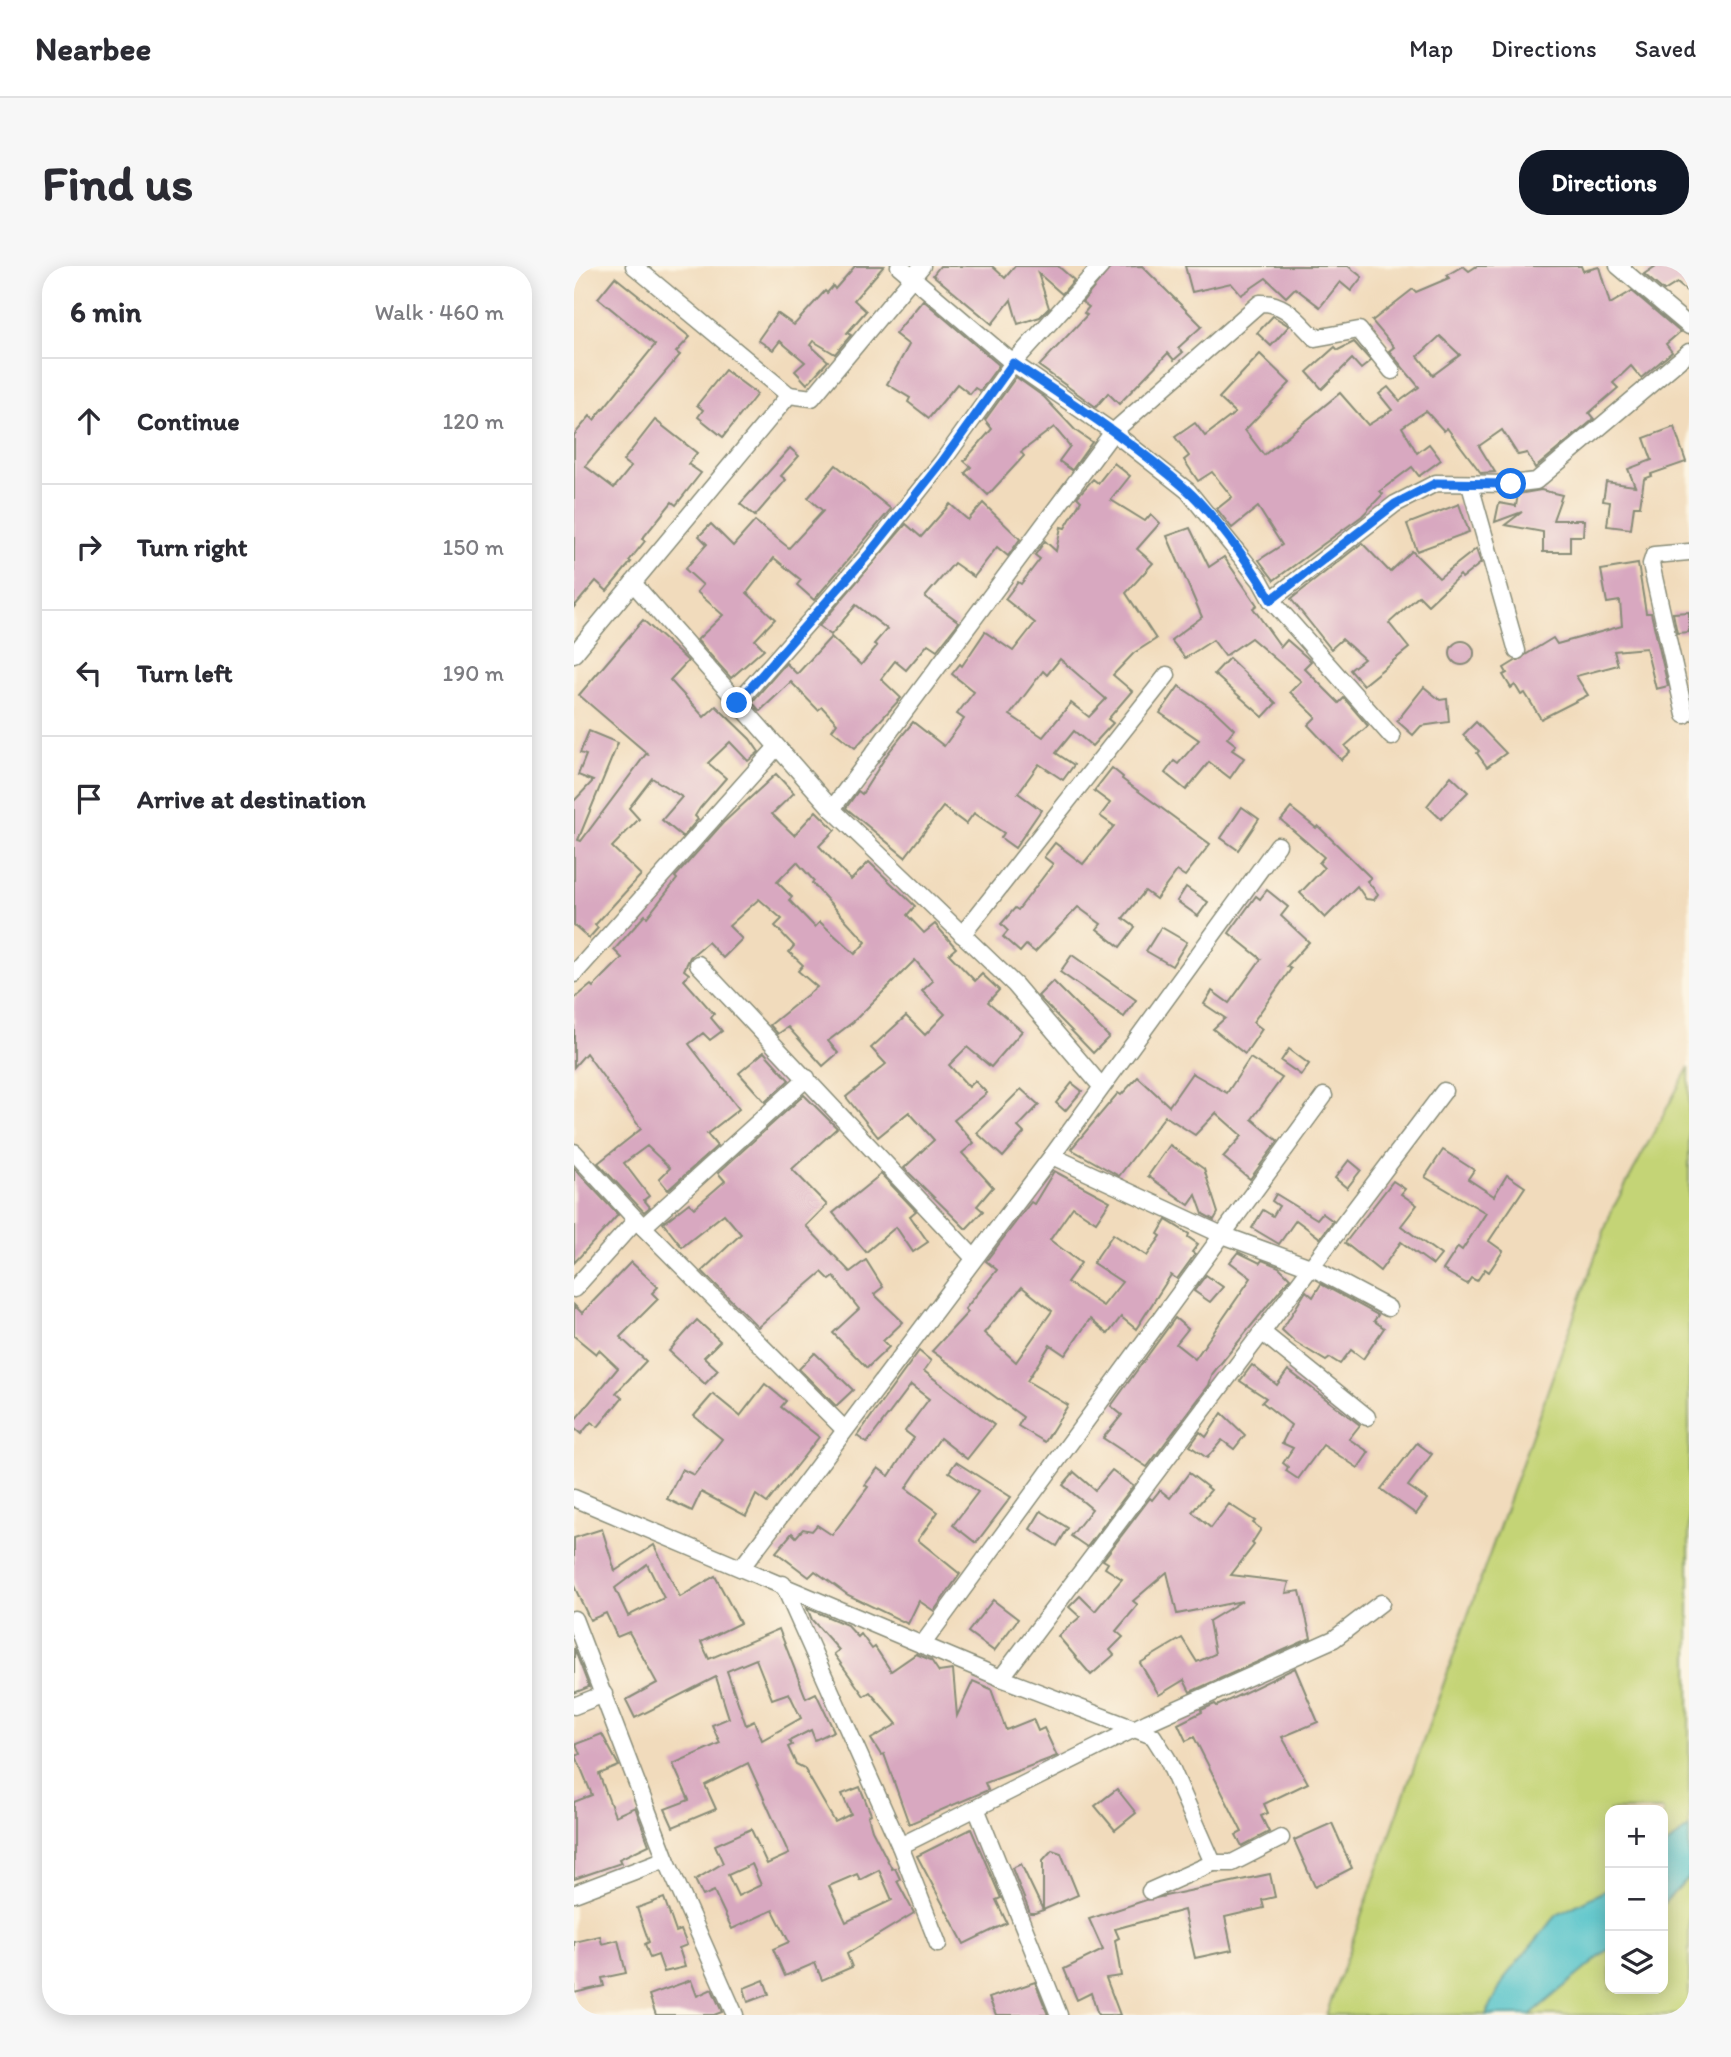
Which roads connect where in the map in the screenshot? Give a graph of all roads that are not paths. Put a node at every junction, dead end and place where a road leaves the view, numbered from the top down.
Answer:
1 (634, 266) edge
2 (899, 266) edge
3 (1101, 266) edge
4 (1618, 266) edge
5 (917, 272) edge
6 (1689, 326) edge
7 (1689, 352) edge
8 (1013, 363) junction
9 (1392, 371) dead end
10 (789, 396) junction
11 (1114, 432) junction
12 (1470, 485) junction
13 (1689, 552) edge
14 (633, 583) junction
15 (1271, 600) junction
16 (1517, 651) dead end
17 (574, 654) edge
18 (1167, 675) dead end
19 (737, 703) junction
20 (1685, 715) dead end
21 (1392, 737) dead end
22 (776, 748) junction
23 (832, 809) junction
24 (1278, 845) dead end
25 (962, 935) junction
26 (698, 964) dead end
27 (574, 974) edge
28 (807, 1078) junction
29 (1101, 1086) junction
30 (1444, 1091) dead end
31 (1324, 1096) dead end
32 (574, 1152) edge
33 (1052, 1156) junction
34 (639, 1224) junction
35 (1220, 1234) junction
36 (974, 1258) junction
37 (1313, 1268) junction
38 (574, 1289) edge
39 (1388, 1308) dead end
40 (1264, 1333) junction
41 (1367, 1417) dead end
42 (844, 1429) junction
43 (574, 1498) edge
44 (742, 1567) junction
45 (783, 1584) junction
46 (1381, 1603) dead end
47 (574, 1619) edge
48 (922, 1645) junction
49 (1002, 1678) junction
50 (604, 1694) junction
51 (574, 1706) edge
52 (1133, 1729) junction
53 (976, 1808) junction
54 (1281, 1838) dead end
55 (900, 1846) junction
56 (666, 1859) junction
57 (1213, 1863) junction
58 (1150, 1891) dead end
59 (574, 1894) edge
60 (938, 1944) dead end
61 (735, 2015) edge
62 (1059, 2015) edge

1 - 10 street
2 - 5 street
3 - 8 street
4 - 6 street
5 - 8 street
5 - 10 street
7 - 12 street
8 - 11 street
8 - 19 street
9 - 11 street
10 - 14 street
11 - 15 street
11 - 23 street
12 - 15 street
12 - 16 street
13 - 20 street
14 - 17 street
14 - 19 street
15 - 21 street
18 - 25 street
19 - 22 street
22 - 23 street
22 - 27 street
23 - 25 street
24 - 29 street
25 - 29 street
26 - 28 street
28 - 34 street
28 - 36 street
29 - 33 street
30 - 37 street
31 - 35 street
32 - 34 street
33 - 35 street
33 - 36 street
34 - 38 street
34 - 42 street
35 - 37 street
35 - 48 street
36 - 42 street
37 - 39 street
37 - 40 street
40 - 41 street
40 - 49 street
42 - 44 street
43 - 44 street
44 - 45 street
45 - 48 street
45 - 55 street
46 - 52 street
47 - 50 street
48 - 49 street
49 - 52 street
50 - 51 street
50 - 56 street
52 - 53 street
52 - 57 street
53 - 55 street
53 - 62 street
54 - 57 street
55 - 60 street
56 - 59 street
56 - 61 street
57 - 58 street

